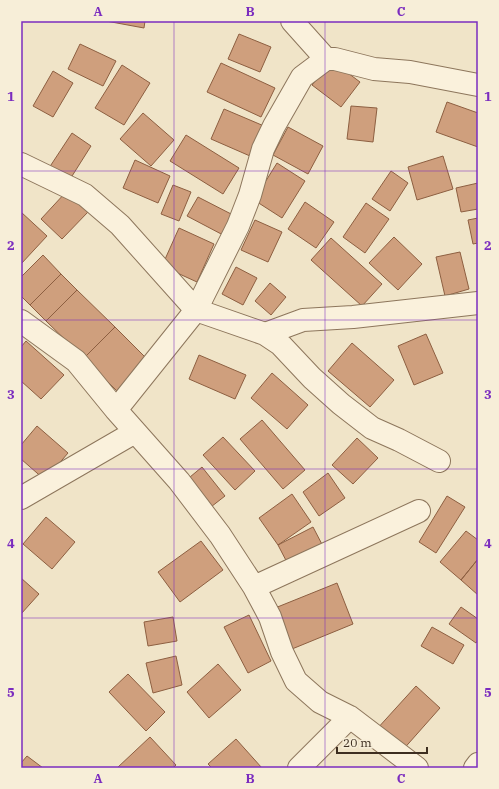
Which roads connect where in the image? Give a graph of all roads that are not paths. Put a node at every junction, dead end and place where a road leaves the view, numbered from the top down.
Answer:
1 (292, 21) edge
2 (326, 59) junction
3 (478, 86) edge
4 (21, 164) edge
5 (478, 303) edge
6 (196, 310) junction
7 (21, 321) edge
8 (265, 334) junction
9 (116, 410) junction
10 (135, 432) junction
11 (439, 461) dead end
12 (21, 498) edge
13 (419, 511) dead end
14 (254, 587) junction
15 (350, 717) junction
16 (478, 764) edge
17 (299, 768) edge
18 (417, 768) edge
19 (475, 768) edge

1 - 2 street
2 - 3 street
2 - 6 street
4 - 6 street
5 - 8 street
6 - 8 street
6 - 9 street
7 - 9 street
8 - 11 street
9 - 10 street
10 - 12 street
10 - 14 street
13 - 14 street
14 - 15 street
15 - 17 street
15 - 18 street
16 - 19 street

